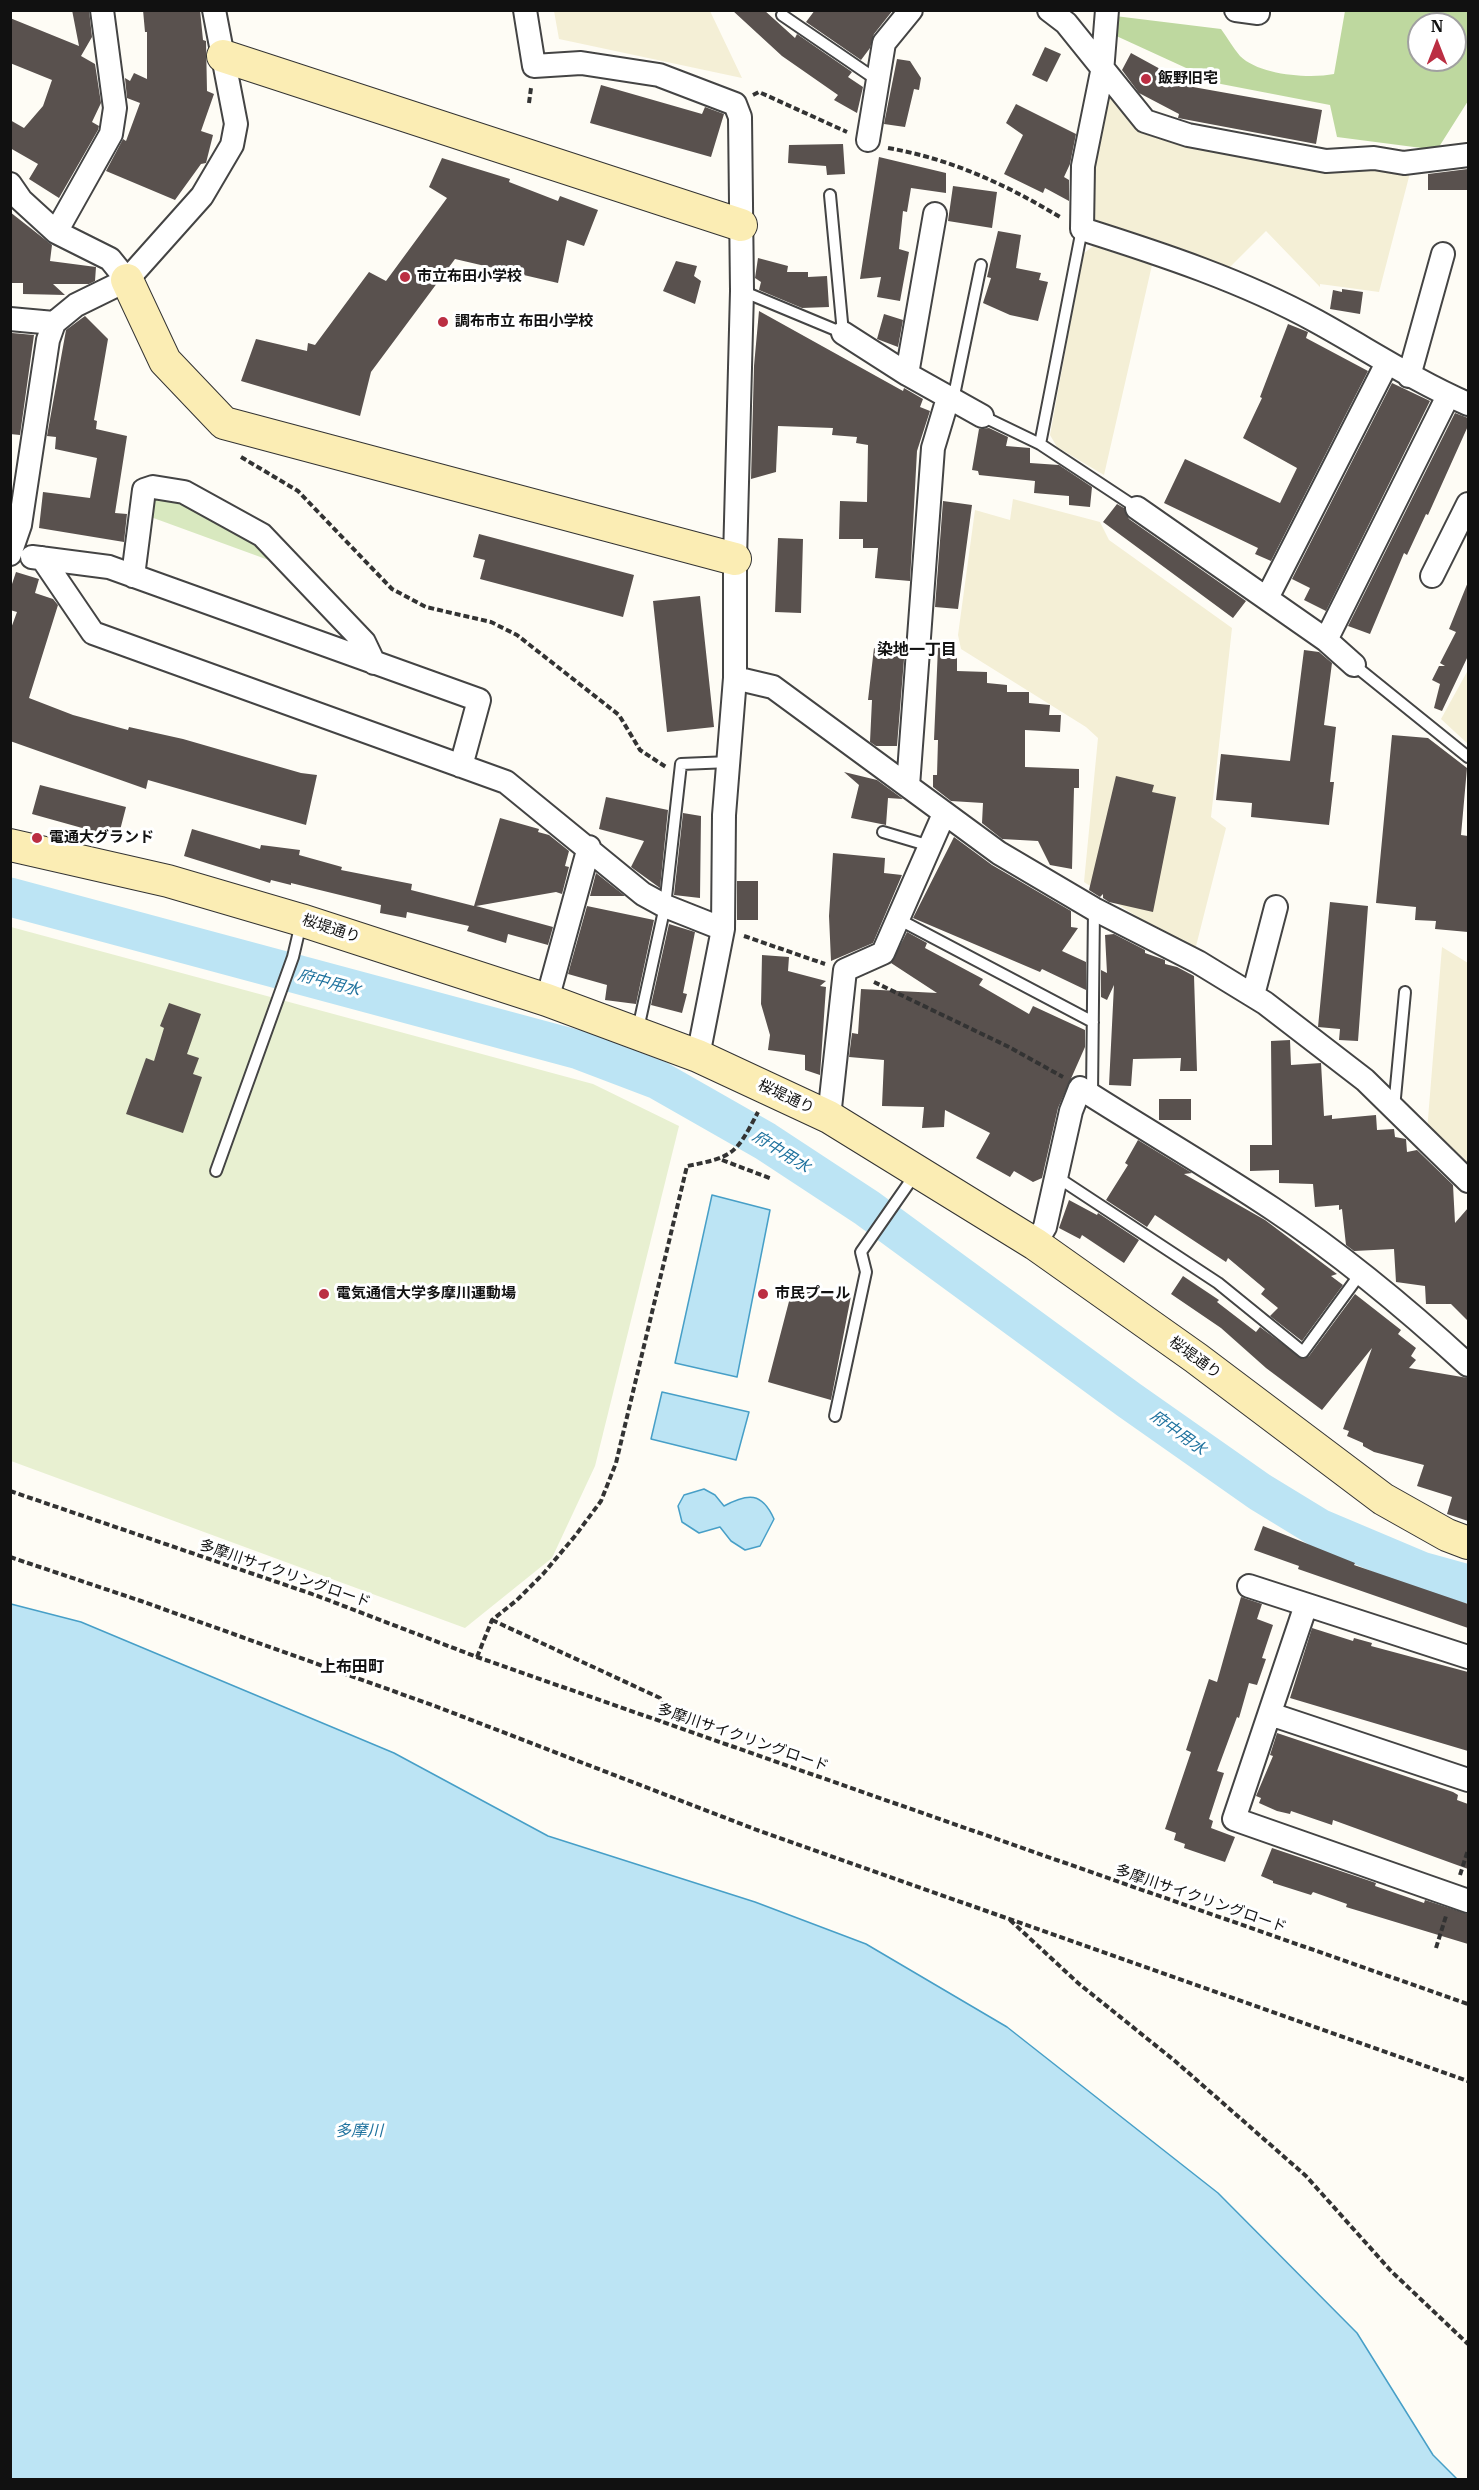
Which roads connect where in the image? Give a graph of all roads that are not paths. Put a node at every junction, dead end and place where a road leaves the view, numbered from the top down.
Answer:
1 (102, 10) edge
2 (214, 10) edge
3 (525, 10) edge
4 (911, 10) edge
5 (1049, 10) edge
6 (1107, 10) edge
7 (1236, 10) edge
8 (1258, 10) edge
9 (782, 15) dead end
10 (223, 56) junction
11 (1102, 72) junction
12 (877, 80) junction
13 (868, 141) road end
14 (1468, 155) edge
15 (16, 192) edge
16 (830, 195) dead end
17 (935, 214) dead end
18 (741, 225) junction
19 (1082, 230) junction
20 (56, 232) junction
21 (1443, 254) dead end
22 (981, 265) dead end
23 (127, 280) junction
24 (742, 291) junction
25 (10, 319) edge
26 (54, 323) junction
27 (843, 333) junction
28 (1387, 363) junction
29 (907, 374) junction
30 (1409, 376) junction
31 (950, 399) junction
32 (1458, 400) edge
33 (982, 416) joint
34 (1040, 444) junction
35 (1468, 504) edge
36 (1137, 508) joint
37 (11, 553) edge
38 (42, 558) junction
39 (735, 559) junction
40 (133, 576) junction
41 (1432, 576) dead end
42 (1267, 598) junction
43 (1326, 640) junction
44 (374, 663) junction
45 (1354, 665) joint
46 (735, 678) junction
47 (1468, 757) edge
48 (730, 762) junction
49 (461, 766) junction
50 (908, 786) junction
51 (944, 814) junction
52 (883, 832) dead end
53 (10, 845) edge
54 (930, 846) junction
55 (589, 848) junction
56 (665, 906) junction
57 (1276, 907) dead end
58 (1094, 909) junction
59 (898, 919) junction
60 (301, 920) junction
61 (723, 929) junction
62 (1405, 992) dead end
63 (1253, 995) junction
64 (547, 1000) junction
65 (1093, 1022) junction
66 (637, 1034) junction
67 (698, 1056) junction
68 (1086, 1091) junction
69 (1395, 1108) junction
70 (829, 1117) junction
71 (918, 1171) junction
72 (216, 1172) dead end
73 (1057, 1177) junction
74 (1468, 1181) edge
75 (1035, 1244) junction
76 (1360, 1274) junction
77 (1468, 1365) edge
78 (835, 1416) dead end
79 (1468, 1543) edge
80 (1249, 1586) dead end
81 (1306, 1605) junction
82 (1468, 1657) edge
83 (1270, 1714) junction
84 (1468, 1780) edge
85 (1468, 1901) edge

1 - 20 street
2 - 10 street
3 - 18 street
4 - 12 street
5 - 11 street
6 - 11 street
7 - 8 street
9 - 12 lane
10 - 18 street
10 - 23 street
11 - 14 street
11 - 19 street
12 - 13 street
15 - 20 street
16 - 27 lane
17 - 29 street
18 - 24 street
19 - 28 street
19 - 34 lane
20 - 23 street
21 - 30 street
22 - 31 lane
23 - 26 street
23 - 39 street
24 - 27 lane
24 - 39 street
25 - 26 street
26 - 37 street
27 - 29 street
28 - 30 street
28 - 42 street
29 - 31 street
30 - 32 street
31 - 33 street
31 - 50 street
32 - 43 street
33 - 34 lane
34 - 36 lane
35 - 41 street
36 - 42 street
37 - 38 street
38 - 40 street
38 - 49 street
39 - 46 street
40 - 44 street
40 - 44 street
42 - 43 street
43 - 45 street
44 - 49 street
45 - 47 lane
46 - 48 street
46 - 50 street
48 - 56 lane
48 - 61 street
49 - 55 street
50 - 51 street
51 - 54 street
51 - 58 street
52 - 54 lane
53 - 60 street, 桜堤通り
54 - 59 street
55 - 56 street
55 - 64 street
56 - 61 street
56 - 66 lane
57 - 63 street
58 - 63 street
58 - 65 lane
59 - 65 lane
59 - 70 street
60 - 64 street, 桜堤通り
60 - 72 lane
61 - 67 street
62 - 69 lane
63 - 69 street
64 - 66 street, 桜堤通り
65 - 68 lane
66 - 67 street, 桜堤通り
67 - 70 street, 桜堤通り
68 - 73 street
68 - 76 street
69 - 74 street
70 - 71 street, 桜堤通り
71 - 75 street, 桜堤通り
71 - 78 lane
73 - 75 street
73 - 76 lane
75 - 79 street, 桜堤通り
76 - 77 street
80 - 81 street
81 - 82 street
81 - 83 street
83 - 84 street
83 - 85 street

